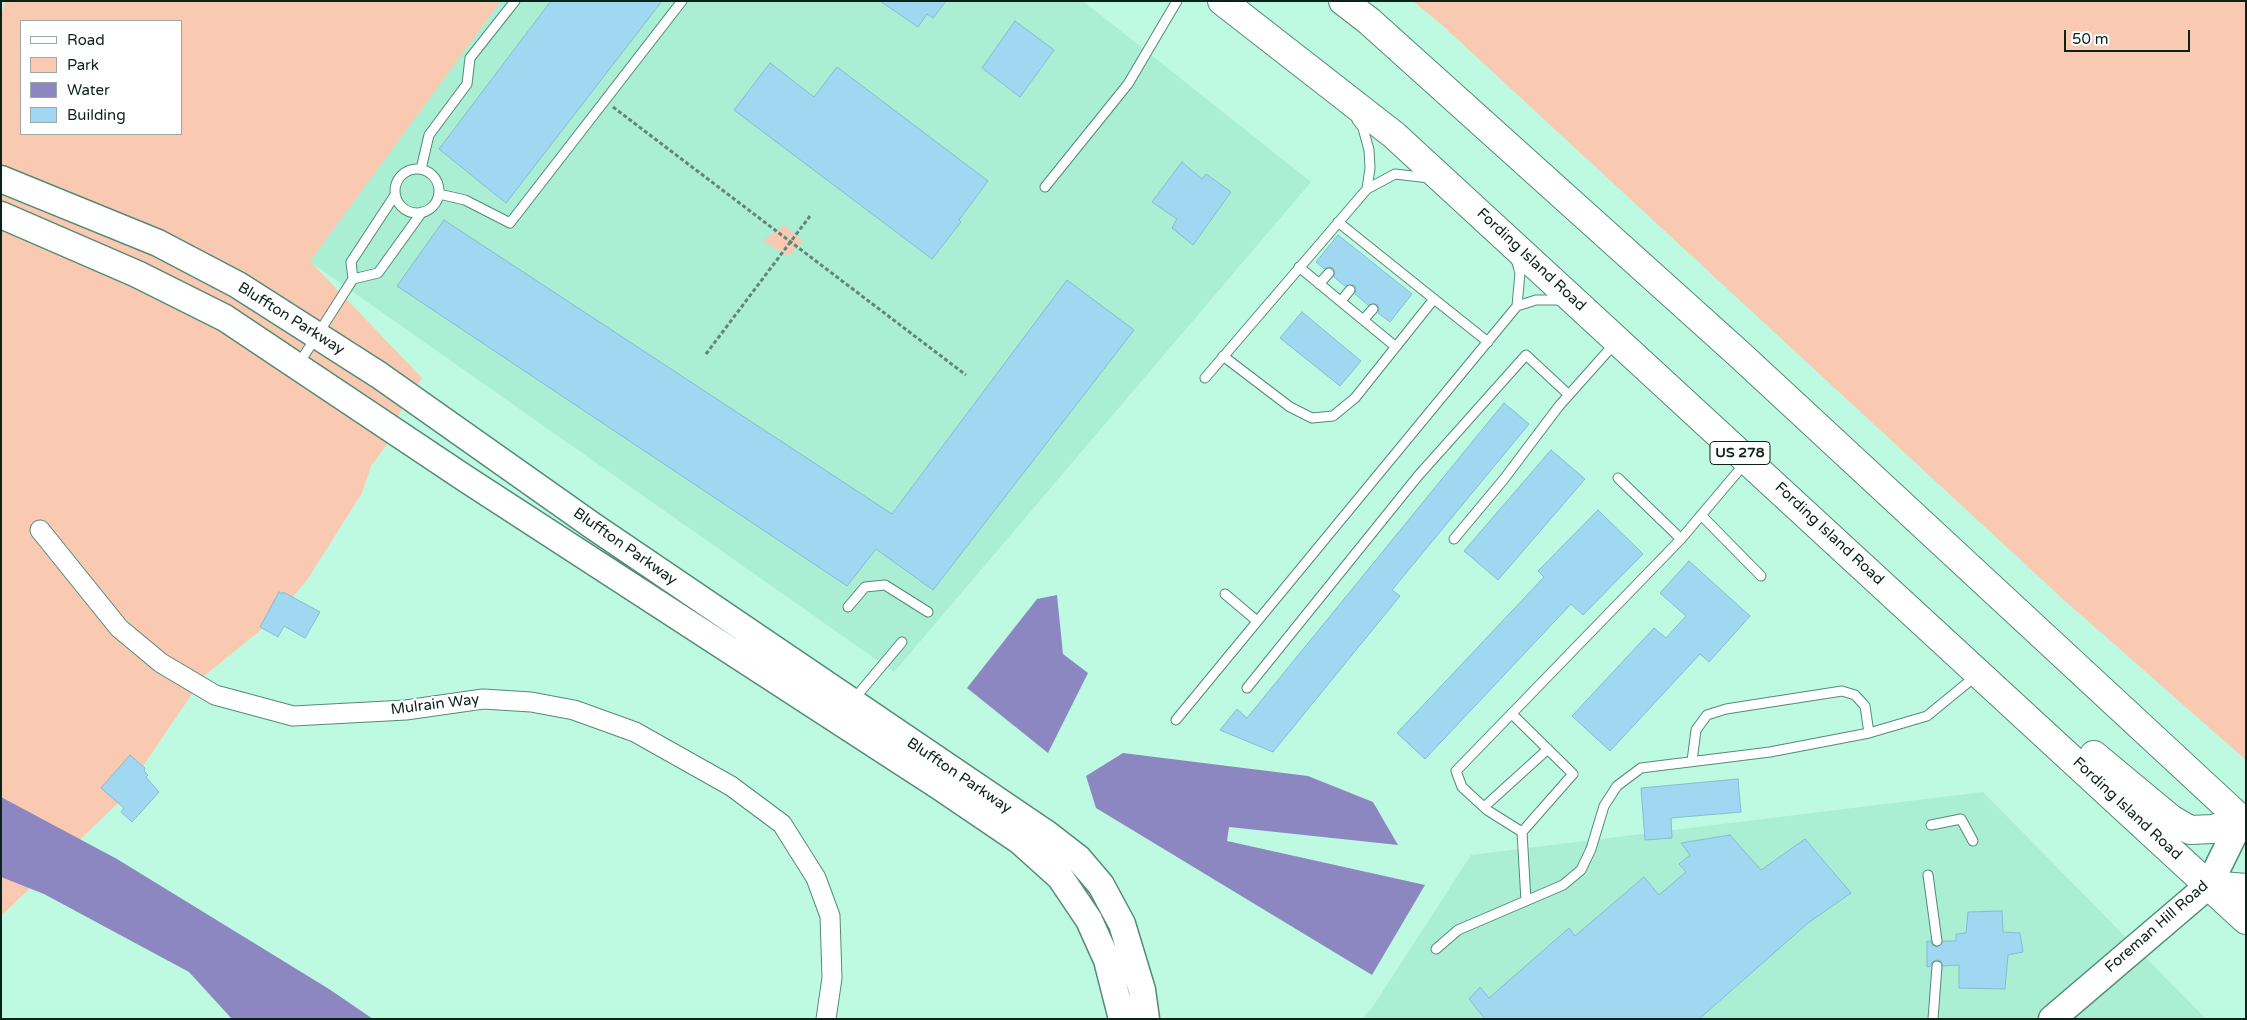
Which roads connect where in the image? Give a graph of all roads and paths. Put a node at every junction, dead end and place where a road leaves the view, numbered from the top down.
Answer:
1 (515, 1) edge
2 (682, 1) edge
3 (1177, 1) edge
4 (1222, 1) edge
5 (1343, 1) edge
6 (1338, 91) junction
7 (605, 101) junction
8 (421, 169) junction
9 (1, 179) edge
10 (1046, 187) dead end
11 (1367, 189) junction
12 (1458, 193) junction
13 (439, 194) junction
14 (395, 195) junction
15 (422, 212) junction
16 (1, 215) edge
17 (810, 216) dead end
18 (1338, 222) junction
19 (1358, 238) junction
20 (791, 242) junction
21 (1513, 244) junction
22 (1351, 246) dead end
23 (1380, 255) junction
24 (1373, 263) dead end
25 (1299, 267) junction
26 (1402, 272) junction
27 (1329, 273) dead end
28 (354, 279) junction
29 (1395, 281) dead end
30 (1319, 284) junction
31 (1350, 290) dead end
32 (1434, 298) junction
33 (1341, 301) junction
34 (1576, 301) junction
35 (1517, 306) junction
36 (1373, 309) dead end
37 (1364, 320) junction
38 (317, 335) junction
39 (1617, 340) junction
40 (1488, 342) junction
41 (1396, 347) junction
42 (706, 354) dead end
43 (1223, 356) junction
44 (297, 366) junction
45 (966, 375) dead end
46 (1205, 378) dead end
47 (1569, 395) junction
48 (1747, 460) junction
49 (1618, 478) dead end
50 (1701, 515) junction
51 (40, 530) dead end
52 (1454, 538) dead end
53 (1681, 539) junction
54 (1761, 576) dead end
55 (1225, 594) dead end
56 (848, 607) dead end
57 (928, 612) dead end
58 (1257, 621) junction
59 (1925, 623) junction
60 (902, 642) dead end
61 (1980, 673) junction
62 (1247, 688) dead end
63 (851, 703) junction
64 (1512, 714) junction
65 (1176, 720) dead end
66 (1869, 733) junction
67 (1548, 749) junction
68 (1692, 762) junction
69 (1484, 807) junction
70 (2244, 820) edge
71 (1931, 825) dead end
72 (1522, 832) junction
73 (1973, 841) dead end
74 (1928, 876) dead end
75 (2209, 885) junction
76 (2246, 888) edge
77 (1526, 900) junction
78 (2246, 920) edge
79 (1937, 941) dead end
80 (1436, 949) dead end
81 (1937, 966) dead end
82 (826, 1019) edge
83 (1122, 1019) edge
84 (1146, 1019) edge
85 (1933, 1019) edge
86 (2052, 1019) edge

1 - 8 lane
2 - 7 lane
3 - 10 lane
4 - 6 highway, Fording Island Road / US 278
5 - 70 highway
6 - 11 lane
6 - 12 highway, Fording Island Road / US 278
7 - 13 lane
7 - 20 path
8 - 13 lane
8 - 14 lane
9 - 38 main road, Bluffton Parkway
11 - 12 lane
11 - 18 lane
12 - 21 highway, Fording Island Road / US 278
13 - 15 lane
14 - 15 lane
14 - 28 lane
15 - 28 lane
16 - 44 main road, Bluffton Parkway
17 - 20 path
18 - 19 lane
18 - 25 lane
19 - 22 lane
19 - 23 lane
20 - 42 path
20 - 45 path
21 - 34 highway, Fording Island Road / US 278
21 - 35 lane
23 - 24 lane
23 - 26 lane
25 - 30 lane
25 - 43 lane
26 - 29 lane
26 - 32 lane
27 - 30 lane
28 - 38 lane
30 - 33 lane
31 - 33 lane
32 - 40 lane
32 - 41 lane
33 - 37 lane
34 - 35 lane
34 - 39 highway, Fording Island Road / US 278
35 - 40 lane
36 - 37 lane
37 - 41 lane
38 - 44 lane
38 - 63 main road, Bluffton Parkway
39 - 47 lane
39 - 48 highway, Fording Island Road / US 278
40 - 58 lane
41 - 43 lane
43 - 46 lane
44 - 83 main road, Bluffton Parkway
47 - 52 lane
47 - 62 lane
48 - 50 lane
48 - 59 highway, Fording Island Road / US 278
49 - 53 lane
50 - 53 lane
50 - 54 lane
51 - 82 street, Mulrain Way
53 - 64 lane
55 - 58 lane
56 - 57 lane
58 - 65 lane
59 - 61 highway, Fording Island Road / US 278
59 - 70 highway
60 - 63 lane
61 - 66 lane
61 - 75 highway, Fording Island Road / US 278
63 - 84 main road, Bluffton Parkway
64 - 67 lane
64 - 69 lane
66 - 68 lane
66 - 68 lane
67 - 69 lane
67 - 72 lane
68 - 77 lane
69 - 72 lane
70 - 75 main road, Foreman Hill Road
71 - 73 lane
72 - 77 lane
74 - 79 lane
75 - 76 highway
75 - 78 highway, Fording Island Road / US 278
75 - 86 main road, Foreman Hill Road
77 - 80 lane
81 - 85 lane

